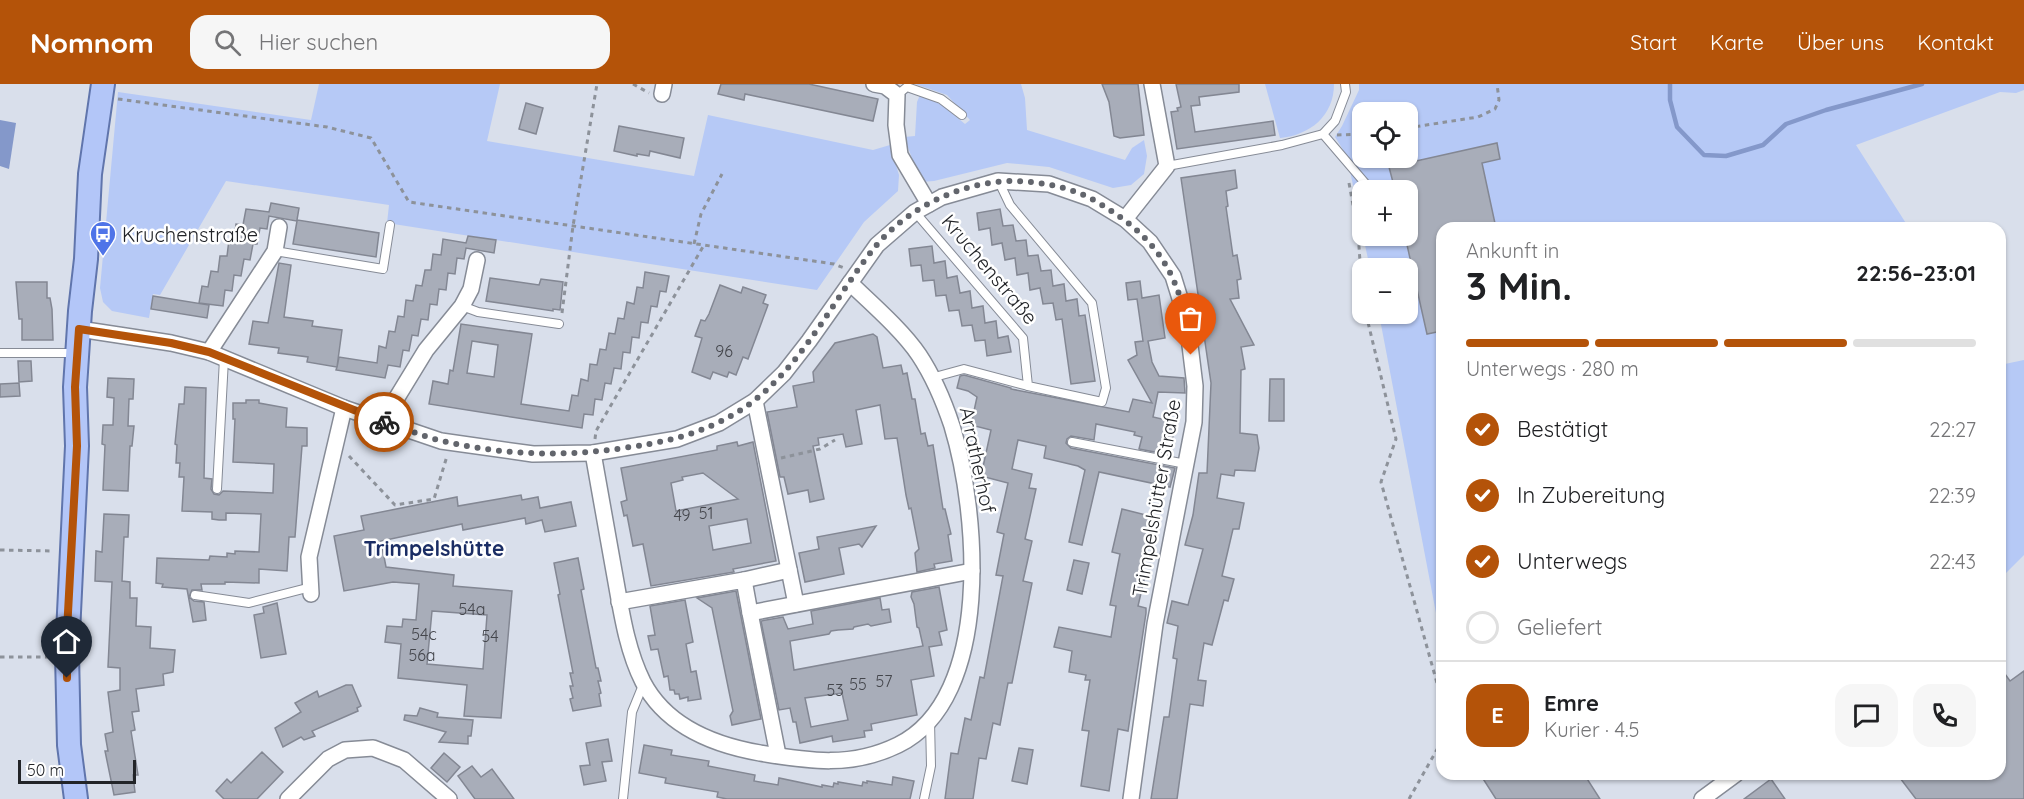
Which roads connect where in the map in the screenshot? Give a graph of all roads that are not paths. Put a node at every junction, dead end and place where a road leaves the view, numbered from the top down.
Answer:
1 (874, 84) edge
2 (1152, 84) edge
3 (1345, 84) edge
4 (101, 90) edge
5 (897, 95) junction
6 (962, 115) dead end
7 (1323, 134) junction
8 (1167, 166) junction
9 (1362, 180) edge
10 (998, 181) junction
11 (929, 204) junction
12 (915, 212) junction
13 (1125, 219) junction
14 (390, 225) dead end
15 (279, 227) dead end
16 (275, 251) junction
17 (477, 260) dead end
18 (853, 279) junction
19 (462, 306) junction
20 (559, 324) road end
21 (79, 329) junction
22 (209, 352) junction
23 (0, 353) edge
24 (77, 353) junction
25 (224, 358) junction
26 (931, 378) junction
27 (1028, 386) junction
28 (755, 401) junction
29 (344, 408) junction
30 (382, 422) junction
31 (1072, 442) dead end
32 (593, 453) junction
33 (1186, 464) junction
34 (217, 489) dead end
35 (789, 570) junction
36 (972, 571) junction
37 (744, 580) junction
38 (311, 590) joint
39 (195, 595) dead end
40 (619, 602) junction
41 (796, 604) junction
42 (750, 613) junction
43 (644, 684) junction
44 (930, 721) junction
45 (778, 756) junction
46 (1728, 780) edge
47 (76, 799) edge
48 (288, 799) edge
49 (449, 799) edge
50 (623, 799) edge
51 (924, 799) edge
52 (1131, 799) edge
53 (1702, 799) edge

1 - 5 street
2 - 8 street
3 - 7 lane
4 - 21 main road
5 - 6 lane
5 - 11 street, Kruchenstraße
7 - 8 lane
7 - 9 lane
8 - 13 street
10 - 11 street, Kruchenstraße
10 - 13 street, Kruchenstraße
10 - 27 lane
11 - 12 street, Kruchenstraße
12 - 18 street, Kruchenstraße
12 - 27 lane, Kruchenstraße
13 - 33 street, Trimpelshütter Straße
14 - 16 lane
15 - 16 street
16 - 22 street
17 - 19 street
18 - 26 street, Arratherhof
18 - 28 street, Kruchenstraße
19 - 20 lane
19 - 30 street
21 - 22 street, Kruchenstraße
21 - 24 main road
22 - 25 street, Kruchenstraße
23 - 24 lane
24 - 47 main road
25 - 29 street, Kruchenstraße
25 - 34 lane
26 - 27 lane
26 - 36 street, Arratherhof
28 - 32 street, Kruchenstraße
28 - 35 street
29 - 30 street, Kruchenstraße
29 - 38 street
30 - 32 street, Kruchenstraße
31 - 33 lane
32 - 40 street, Arratherhof
33 - 52 street, Trimpelshütter Straße
35 - 37 street
35 - 41 street
36 - 41 street
36 - 44 street, Arratherhof
37 - 40 street
37 - 42 street
38 - 39 lane
40 - 43 street, Arratherhof
41 - 42 street
42 - 45 street
43 - 45 street, Arratherhof
43 - 50 lane
44 - 45 street, Arratherhof
44 - 51 lane
46 - 53 street
48 - 49 street

